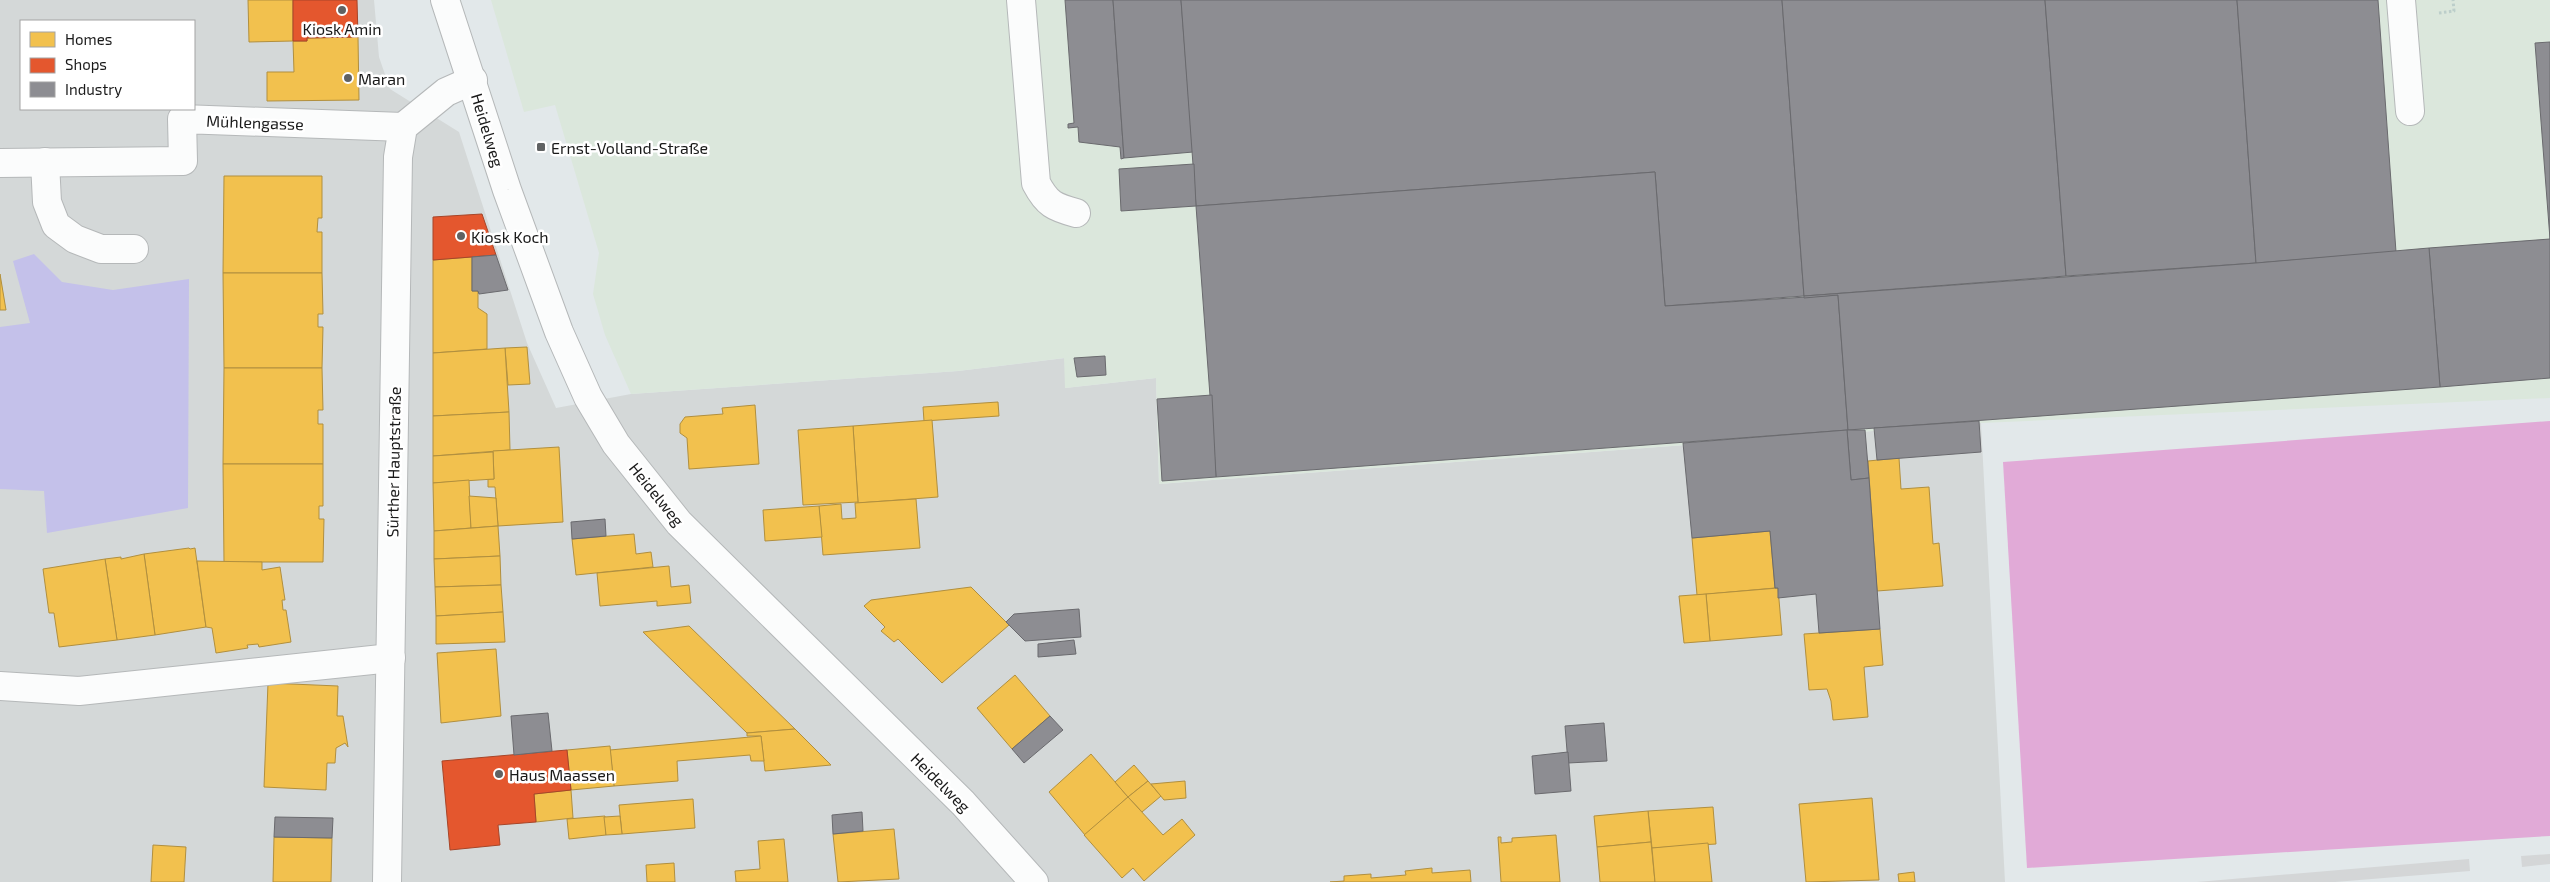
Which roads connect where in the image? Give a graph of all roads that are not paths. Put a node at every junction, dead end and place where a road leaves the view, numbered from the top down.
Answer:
1 (445, 0) edge
2 (1021, 0) edge
3 (2401, 0) edge
4 (473, 80) junction
5 (2410, 111) dead end
6 (403, 127) junction
7 (45, 162) junction
8 (0, 163) edge
9 (1076, 213) dead end
10 (134, 249) dead end
11 (391, 658) junction
12 (0, 686) edge
13 (387, 882) edge
14 (1034, 882) edge

1 - 4 street, Heidelweg
2 - 9 street
3 - 5 street
4 - 6 street
4 - 14 street, Heidelweg
6 - 7 street, Mühlengasse
6 - 11 street, Sürther Hauptstraße
7 - 8 street, Mühlengasse
7 - 10 street
11 - 12 street
11 - 13 street, Sürther Hauptstraße

